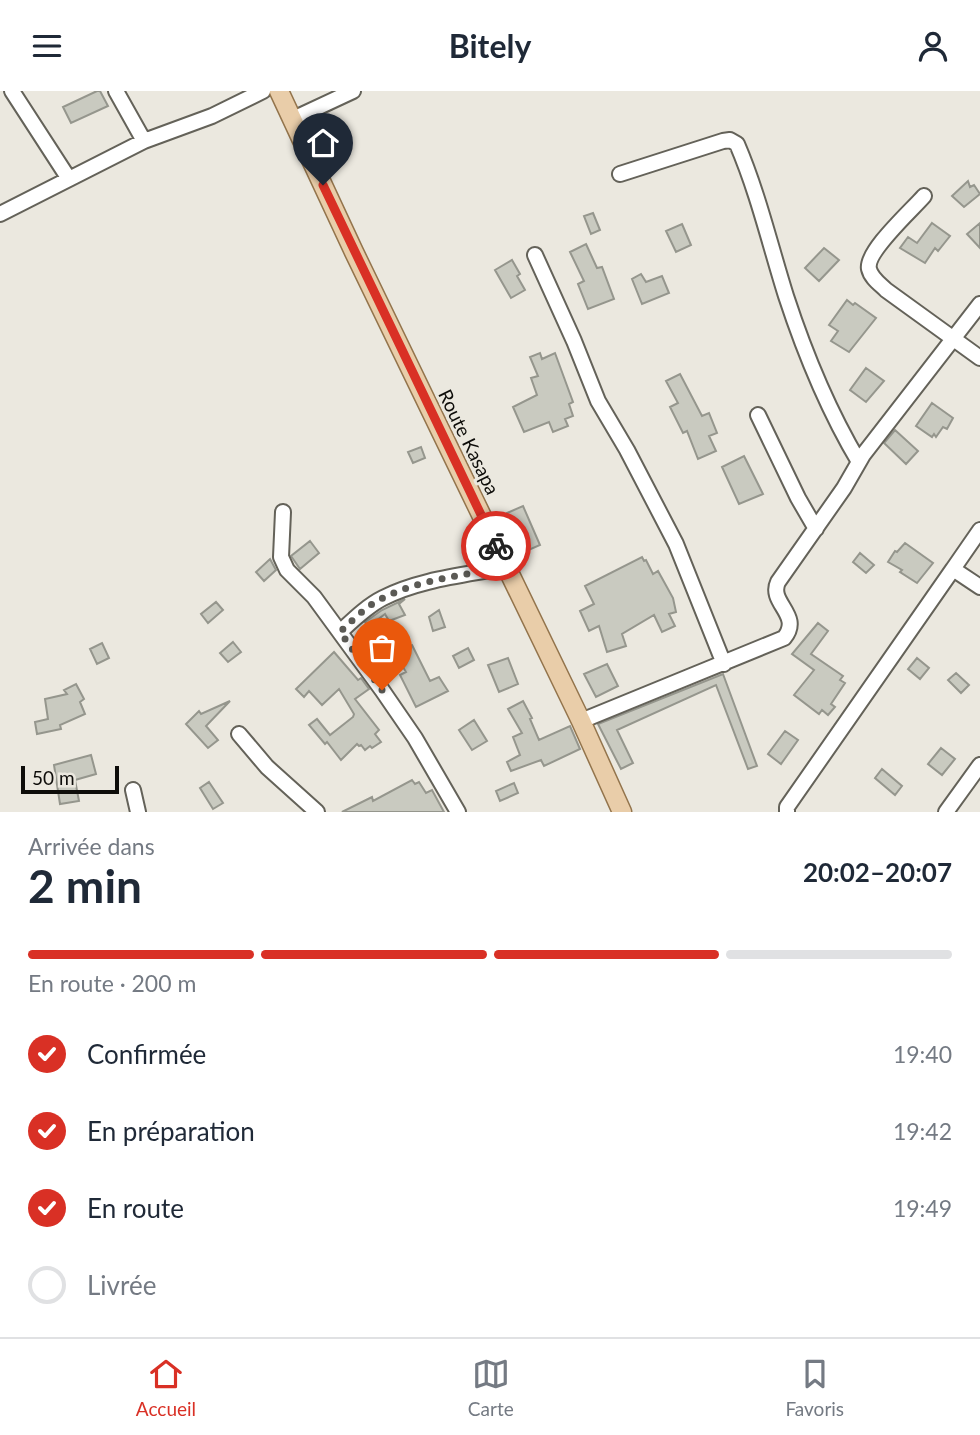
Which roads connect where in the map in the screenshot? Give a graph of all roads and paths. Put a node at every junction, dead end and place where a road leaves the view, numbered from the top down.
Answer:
1 (12, 91) edge
2 (116, 91) edge
3 (263, 91) edge
4 (279, 91) edge
5 (353, 91) edge
6 (293, 119) junction
7 (144, 141) junction
8 (620, 174) dead end
9 (69, 179) junction
10 (924, 197) dead end
11 (0, 214) edge
12 (535, 255) dead end
13 (980, 304) edge
14 (954, 339) junction
15 (980, 358) edge
16 (758, 415) dead end
17 (859, 462) junction
18 (282, 512) dead end
19 (816, 529) junction
20 (980, 530) edge
21 (506, 567) junction
22 (953, 569) junction
23 (980, 587) edge
24 (340, 632) junction
25 (724, 664) junction
26 (581, 721) junction
27 (239, 734) dead end
28 (980, 765) edge
29 (133, 790) dead end
30 (138, 812) edge
31 (317, 812) edge
32 (458, 812) edge
33 (622, 812) edge
34 (787, 812) edge
35 (946, 812) edge

1 - 9 street
2 - 7 street
3 - 7 street
4 - 6 main road, Route Kasapa
5 - 6 street
6 - 21 main road, Route Kasapa
7 - 9 street
8 - 17 street
9 - 11 street
10 - 14 street
12 - 25 street
13 - 14 street
14 - 15 street
14 - 17 street
16 - 19 street
17 - 19 street
18 - 24 street
19 - 25 street
20 - 22 street
21 - 24 street
21 - 26 main road, Route Kasapa
22 - 23 street
22 - 34 street
24 - 32 street
25 - 26 street
26 - 33 main road, Route Kasapa
27 - 31 street
28 - 35 street
29 - 30 street

